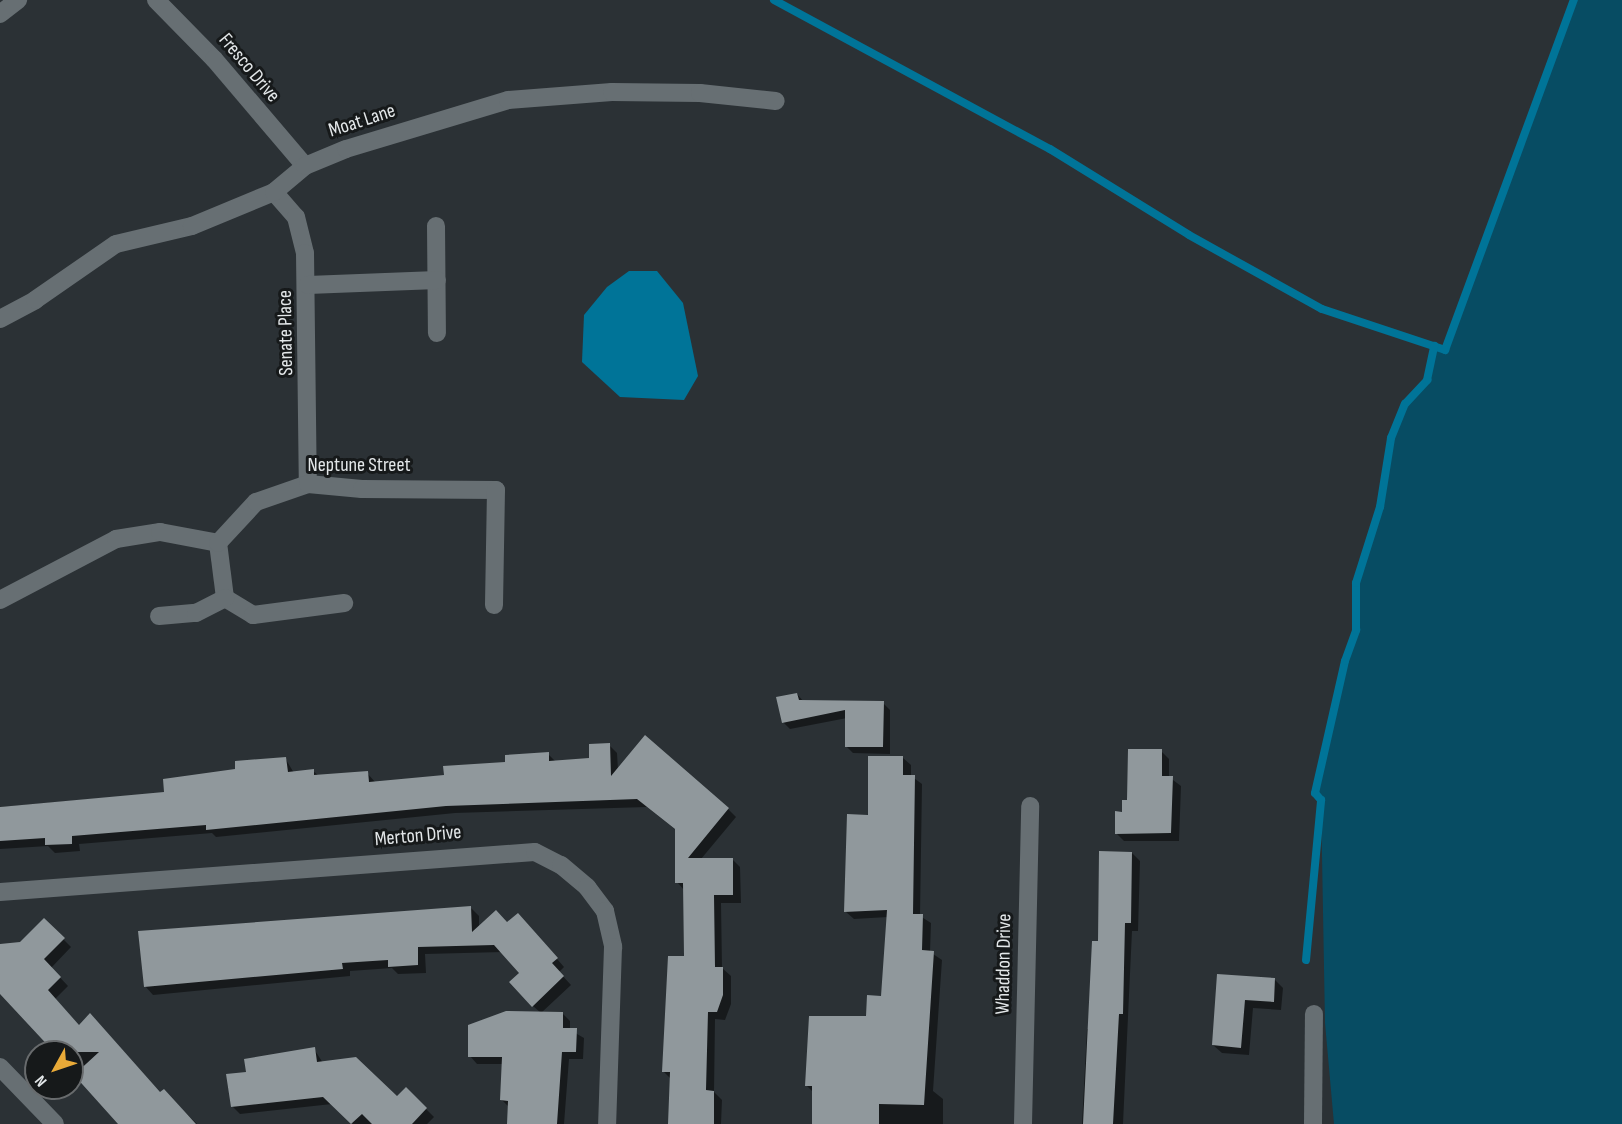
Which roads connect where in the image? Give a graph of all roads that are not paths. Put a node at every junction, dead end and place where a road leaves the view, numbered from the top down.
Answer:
1 (18, 0) edge
2 (156, 0) edge
3 (0, 14) edge
4 (776, 101) dead end
5 (305, 166) junction
6 (274, 192) junction
7 (436, 226) dead end
8 (437, 280) junction
9 (308, 285) junction
10 (0, 319) edge
11 (437, 333) dead end
12 (308, 484) junction
13 (218, 543) junction
14 (225, 598) junction
15 (0, 600) edge
16 (344, 603) dead end
17 (494, 605) dead end
18 (159, 616) dead end
19 (1030, 806) dead end
20 (0, 892) edge
21 (1314, 1014) dead end
22 (0, 1066) edge
23 (54, 1124) edge
24 (607, 1124) edge
25 (1023, 1124) edge
26 (1313, 1124) edge

1 - 3 street
2 - 5 street, Fresco Drive
4 - 5 street, Moat Lane
5 - 6 street, Moat Lane
6 - 9 street, Senate Place
6 - 10 street, Moat Lane
7 - 8 street
8 - 9 street
8 - 11 street
9 - 12 street, Senate Place
12 - 13 street, Neptune Street
12 - 17 street, Neptune Street
13 - 14 street
13 - 15 street
14 - 16 street
14 - 18 street
19 - 25 street, Whaddon Drive
20 - 24 street, Merton Drive
21 - 26 street
22 - 23 street

